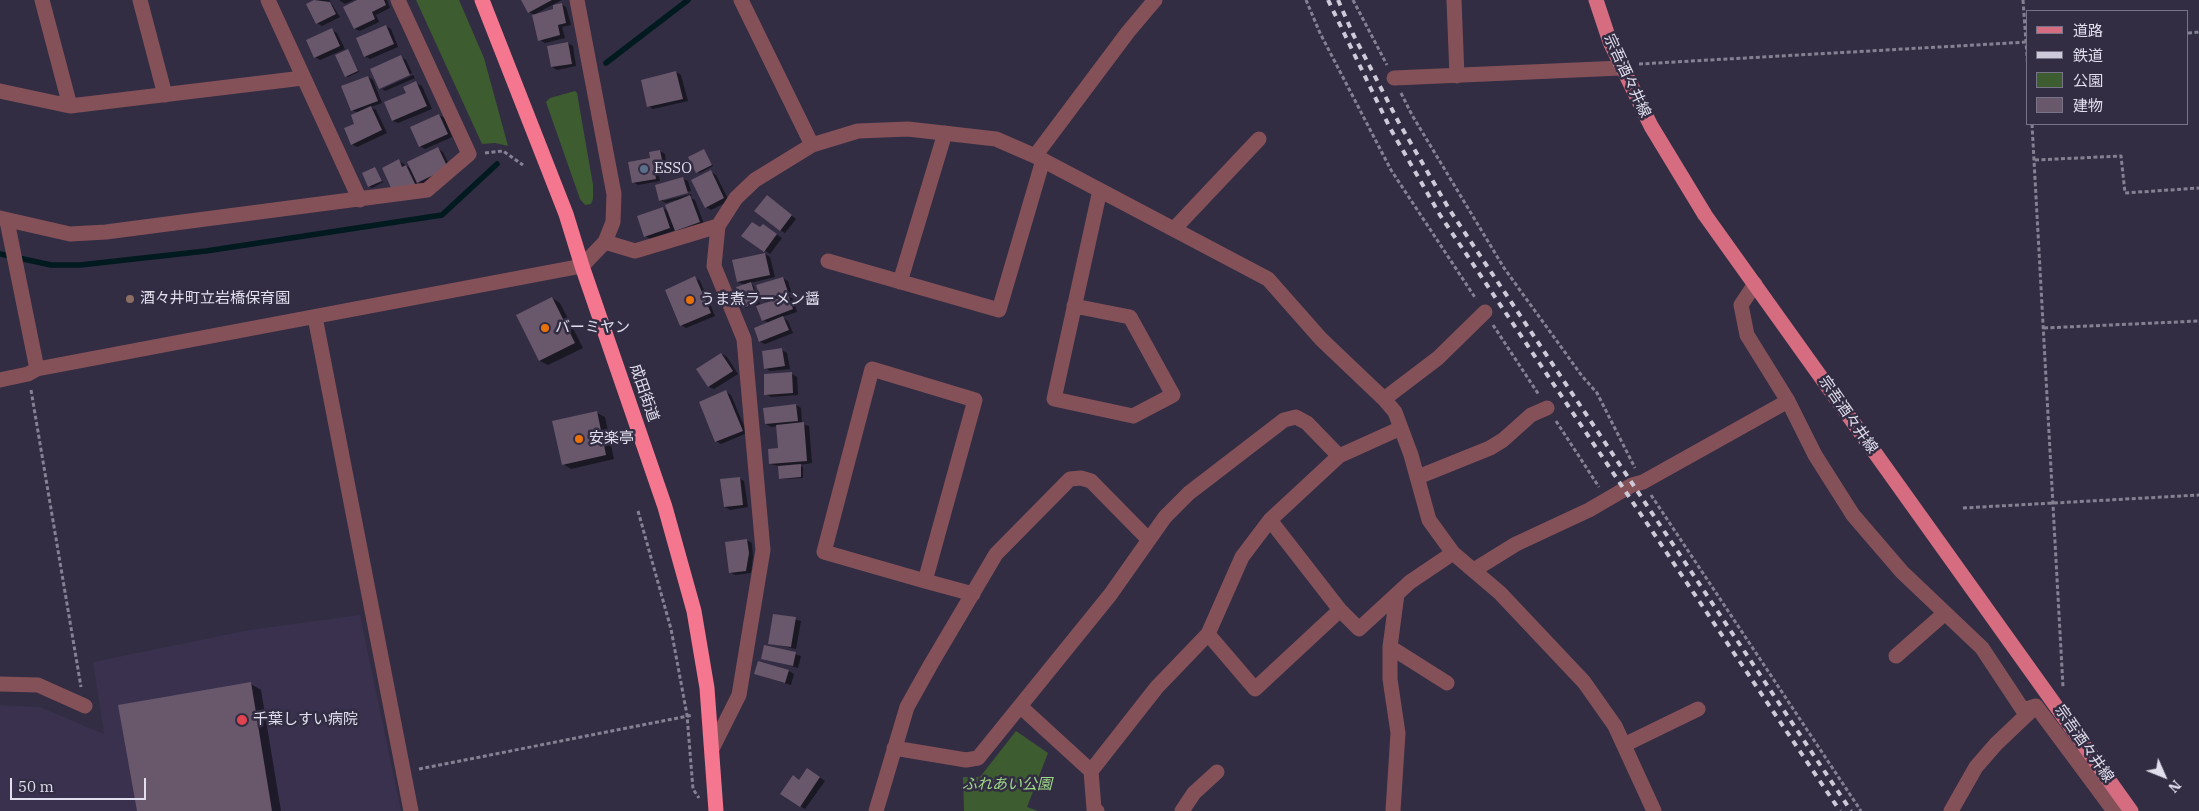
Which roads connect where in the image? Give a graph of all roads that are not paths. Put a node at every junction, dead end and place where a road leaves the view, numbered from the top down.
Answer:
1 (42, 0) edge
2 (140, 0) edge
3 (268, 0) edge
4 (398, 0) edge
5 (482, 0) edge
6 (577, 0) edge
7 (742, 0) edge
8 (1156, 0) edge
9 (1454, 0) edge
10 (1596, 0) edge
11 (1621, 68) junction
12 (1457, 76) junction
13 (302, 78) junction
14 (1394, 78) road end
15 (0, 91) edge
16 (165, 95) junction
17 (70, 106) junction
18 (945, 133) junction
19 (1259, 139) dead end
20 (812, 145) junction
21 (1039, 158) junction
22 (1100, 190) junction
23 (360, 200) junction
24 (4, 220) edge
25 (718, 226) junction
26 (1174, 229) junction
27 (605, 242) junction
28 (828, 261) dead end
29 (582, 266) junction
30 (900, 282) junction
31 (1755, 284) junction
32 (1074, 306) junction
33 (1485, 312) road end
34 (315, 316) junction
35 (32, 372) junction
36 (0, 380) edge
37 (1384, 399) junction
38 (1788, 401) junction
39 (1547, 408) road end
40 (1401, 428) junction
41 (1339, 456) junction
42 (1418, 477) junction
43 (1270, 520) junction
44 (1149, 540) junction
45 (1453, 553) junction
46 (1474, 570) junction
47 (925, 581) junction
48 (972, 594) junction
49 (1397, 594) junction
50 (1340, 610) junction
51 (1944, 613) junction
52 (1208, 634) junction
53 (1390, 647) junction
54 (1896, 656) dead end
55 (1447, 683) dead end
56 (0, 684) edge
57 (2057, 693) junction
58 (85, 706) road end
59 (2036, 706) junction
60 (1021, 707) junction
61 (1698, 709) dead end
62 (1624, 745) junction
63 (713, 747) junction
64 (894, 748) junction
65 (1091, 771) junction
66 (1217, 772) dead end
67 (411, 811) edge
68 (716, 811) edge
69 (876, 811) edge
70 (1097, 811) edge
71 (1182, 811) edge
72 (1394, 811) edge
73 (1654, 811) edge
74 (1951, 811) edge
75 (2114, 811) edge
76 (2131, 811) edge

1 - 17 street
2 - 16 street
3 - 13 street
4 - 23 street
5 - 29 highway, 成田街道
6 - 27 street
7 - 20 street
8 - 21 street
9 - 12 street
10 - 11 main road, 宗吾酒々井線
11 - 12 street
11 - 31 main road, 宗吾酒々井線
12 - 14 street
13 - 16 street
13 - 23 street
15 - 17 street
16 - 17 street
18 - 20 street
18 - 21 street
18 - 30 street
19 - 26 street
20 - 25 street
21 - 22 street
21 - 30 street
22 - 26 street
22 - 32 street
23 - 24 street
24 - 35 street
25 - 27 street
25 - 63 street
26 - 37 street
27 - 29 street
28 - 30 street
29 - 34 street
29 - 63 highway, 成田街道
31 - 38 street
31 - 57 main road, 宗吾酒々井線
32 - 32 street
33 - 37 street
34 - 35 street
34 - 67 street
35 - 36 street
37 - 40 street
38 - 46 street
38 - 51 street
39 - 42 street
40 - 41 street
40 - 42 street
41 - 43 street
41 - 44 street
42 - 45 street
43 - 50 street
43 - 52 street
44 - 48 street
44 - 60 street
45 - 46 street
45 - 49 street
46 - 62 street
47 - 47 street
47 - 48 street
48 - 64 street
49 - 50 street
49 - 53 street
50 - 52 street
51 - 54 street
51 - 59 street
52 - 65 street
53 - 55 street
53 - 72 street
56 - 58 street
57 - 59 street
57 - 76 main road, 宗吾酒々井線
59 - 74 street
59 - 75 street
60 - 64 street
60 - 65 street
61 - 62 street
62 - 73 street
63 - 68 highway, 成田街道
64 - 69 street
65 - 70 street
66 - 71 street

